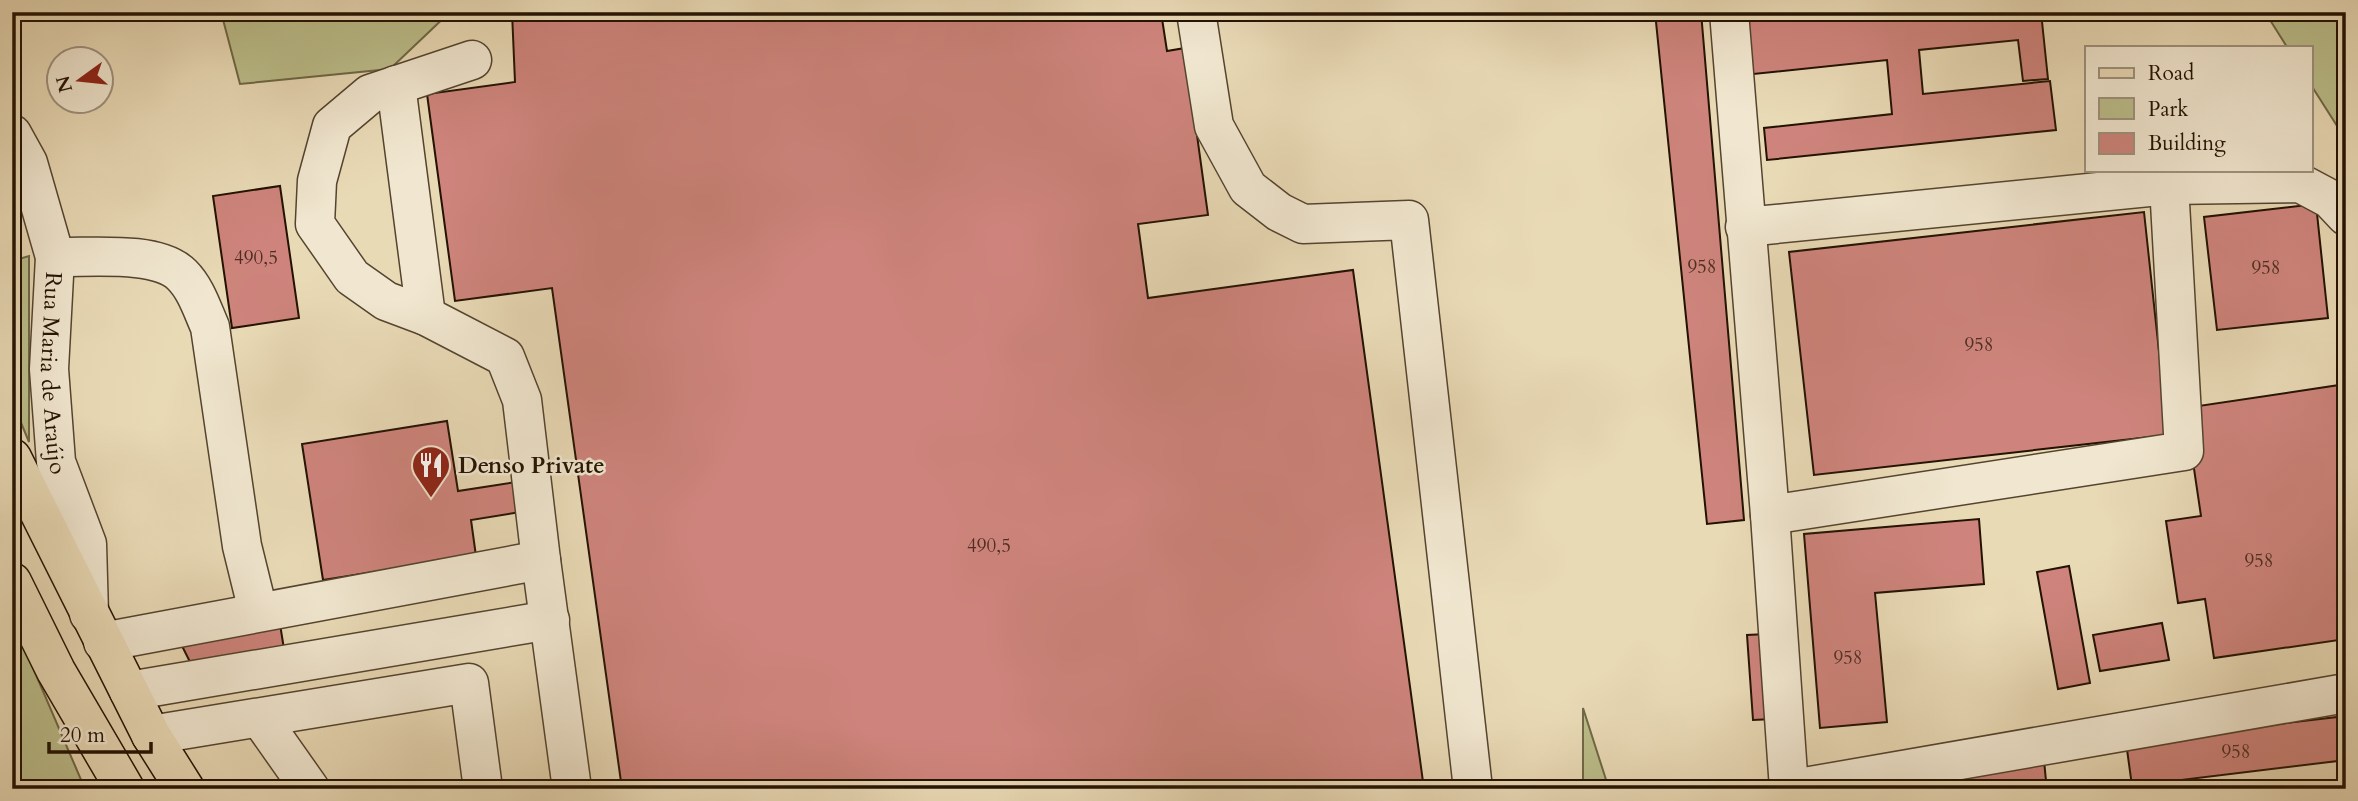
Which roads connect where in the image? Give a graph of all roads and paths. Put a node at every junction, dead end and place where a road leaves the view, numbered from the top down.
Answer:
1 (1196, 12) edge
2 (1729, 12) edge
3 (472, 60) dead end
4 (396, 85) junction
5 (20, 148) edge
6 (2169, 185) junction
7 (2346, 216) edge
8 (12, 225) edge
9 (1745, 227) junction
10 (55, 257) junction
11 (426, 317) junction
12 (12, 458) edge
13 (1770, 515) junction
14 (541, 560) junction
15 (12, 582) edge
16 (257, 611) junction
17 (550, 620) junction
18 (96, 628) junction
19 (129, 691) junction
20 (2346, 693) edge
21 (260, 718) junction
22 (151, 735) junction
23 (125, 789) edge
24 (185, 789) edge
25 (310, 789) edge
26 (483, 789) edge
27 (572, 789) edge
28 (1473, 789) edge
29 (1791, 789) edge

1 - 28 street
2 - 9 street
3 - 4 street
4 - 11 street
4 - 11 street
5 - 8 street
5 - 10 street, Rua Maria de Araújo
6 - 7 street
6 - 9 street
6 - 13 street
9 - 13 street
10 - 16 street
10 - 18 street, Rua Maria de Araújo
11 - 14 street
12 - 18 main road
13 - 29 street
14 - 16 street
14 - 17 street
15 - 23 main road
16 - 18 street
17 - 19 street
17 - 27 street
18 - 19 main road
19 - 22 main road
20 - 29 street
21 - 22 street
21 - 25 street
21 - 26 street
22 - 24 main road

